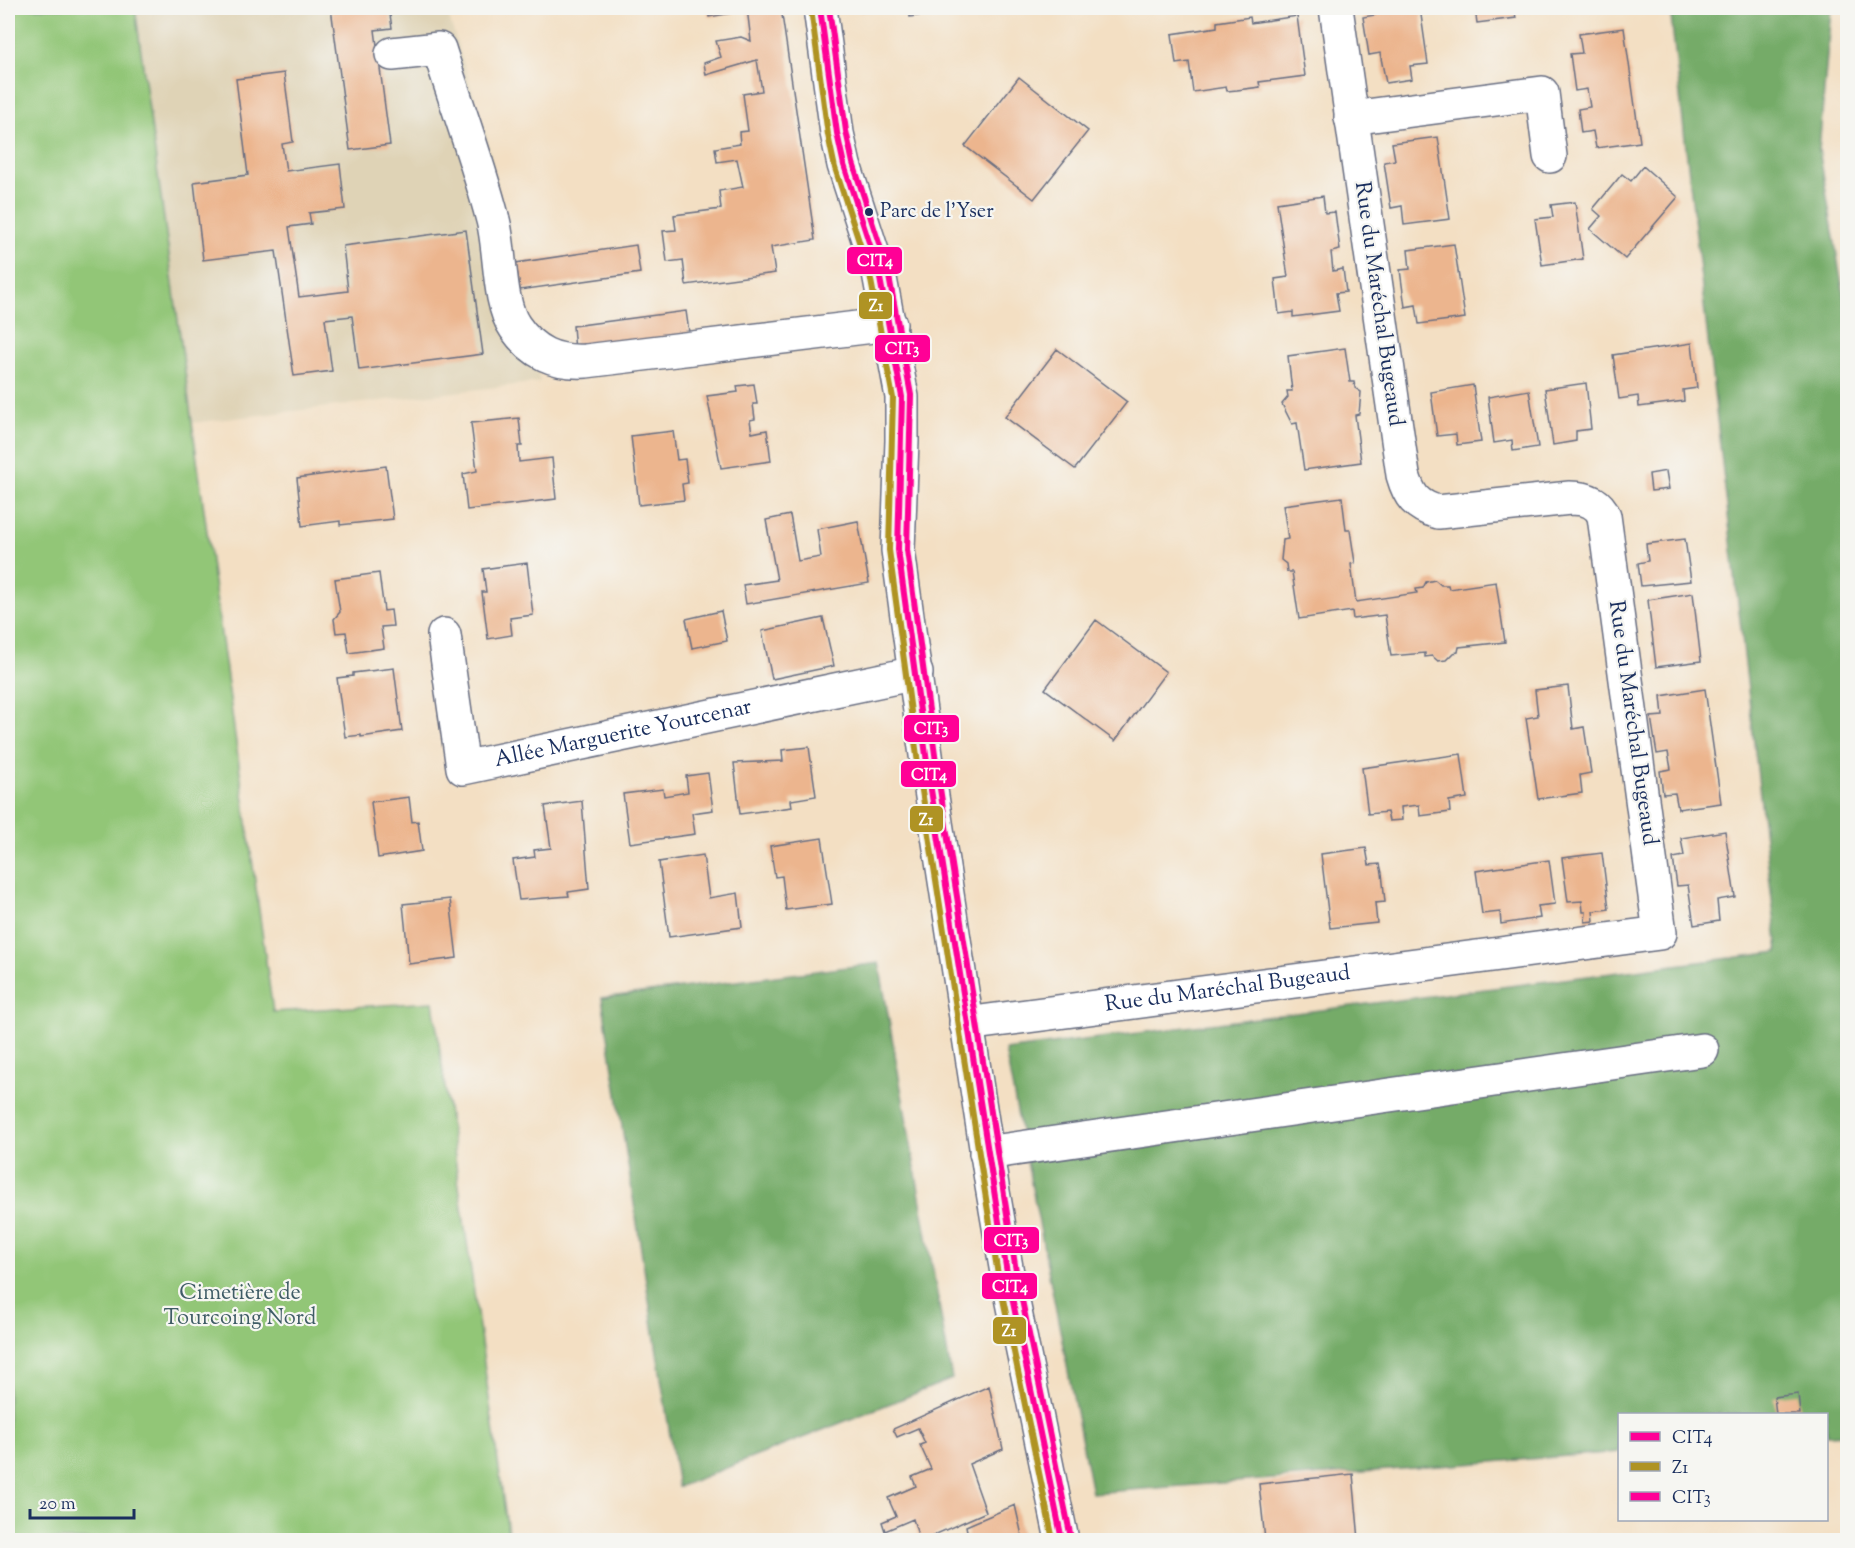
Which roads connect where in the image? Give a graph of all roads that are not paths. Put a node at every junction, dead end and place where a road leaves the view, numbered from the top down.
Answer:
1 (819, 8) edge
2 (1336, 8) edge
3 (392, 54) dead end
4 (1352, 118) junction
5 (1550, 156) dead end
6 (890, 324) junction
7 (444, 634) dead end
8 (916, 673) junction
9 (966, 1024) junction
10 (1702, 1050) dead end
11 (986, 1153) junction
12 (1062, 1540) edge

1 - 6 street
2 - 4 street, Rue du Maréchal Bugeaud
3 - 6 street
4 - 5 street
4 - 9 street, Rue du Maréchal Bugeaud
6 - 8 street
7 - 8 street, Allée Marguerite Yourcenar
8 - 9 street
9 - 11 street
10 - 11 street
11 - 12 street

